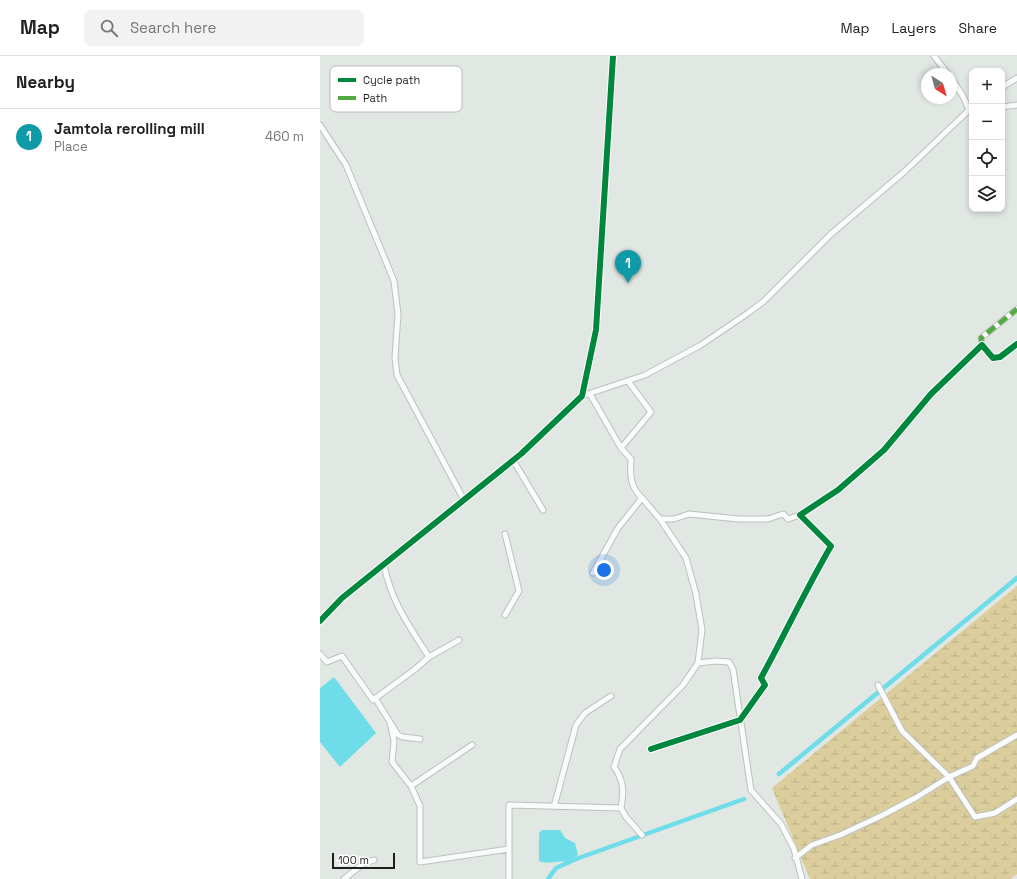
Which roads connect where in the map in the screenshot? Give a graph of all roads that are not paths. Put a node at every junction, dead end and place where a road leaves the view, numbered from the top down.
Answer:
1 (613, 56) edge
2 (934, 56) edge
3 (943, 68) edge
4 (1017, 78) edge
5 (1005, 85) edge
6 (957, 87) edge
7 (1017, 105) edge
8 (969, 106) edge
9 (1005, 107) edge
10 (969, 111) edge
11 (320, 125) edge
12 (1017, 309) edge
13 (1017, 344) edge
14 (982, 345) junction
15 (628, 381) junction
16 (590, 394) junction
17 (582, 396) junction
18 (622, 448) junction
19 (513, 460) junction
20 (642, 498) junction
21 (464, 500) junction
22 (543, 510) dead end
23 (800, 515) junction
24 (660, 520) junction
25 (505, 534) dead end
26 (384, 565) junction
27 (593, 572) dead end
28 (505, 615) dead end
29 (320, 621) edge
30 (459, 640) dead end
31 (320, 654) edge
32 (429, 657) junction
33 (698, 664) junction
34 (878, 685) dead end
35 (611, 696) dead end
36 (375, 698) junction
37 (740, 720) junction
38 (390, 722) junction
39 (1017, 735) edge
40 (420, 739) dead end
41 (472, 745) dead end
42 (651, 749) dead end
43 (949, 777) junction
44 (411, 786) junction
45 (1017, 799) edge
46 (554, 806) junction
47 (621, 808) junction
48 (642, 835) dead end
49 (509, 849) junction
50 (795, 858) junction
51 (374, 860) dead end
52 (344, 879) edge
53 (509, 879) edge
54 (802, 879) edge

1 - 17 street
2 - 3 street
4 - 5 street
6 - 8 street
7 - 9 street
10 - 15 street
11 - 21 street
12 - 14 street
13 - 14 street
14 - 23 street
15 - 16 street
15 - 18 street
16 - 17 street
16 - 18 street
17 - 19 street
18 - 20 street
19 - 21 street
19 - 22 street
20 - 24 street
20 - 27 street
21 - 26 street
23 - 24 street
23 - 37 street
24 - 33 street
25 - 28 street
26 - 29 street
26 - 32 street
30 - 32 street
31 - 36 street
32 - 36 street
33 - 37 street
33 - 47 street
34 - 43 street
35 - 46 street
36 - 38 street
37 - 42 street
37 - 50 street
38 - 40 street
38 - 44 street
39 - 43 street
41 - 44 street
43 - 45 street
43 - 50 street
44 - 49 street
46 - 47 street
46 - 49 street
47 - 48 street
49 - 53 street
50 - 54 street
51 - 52 street

